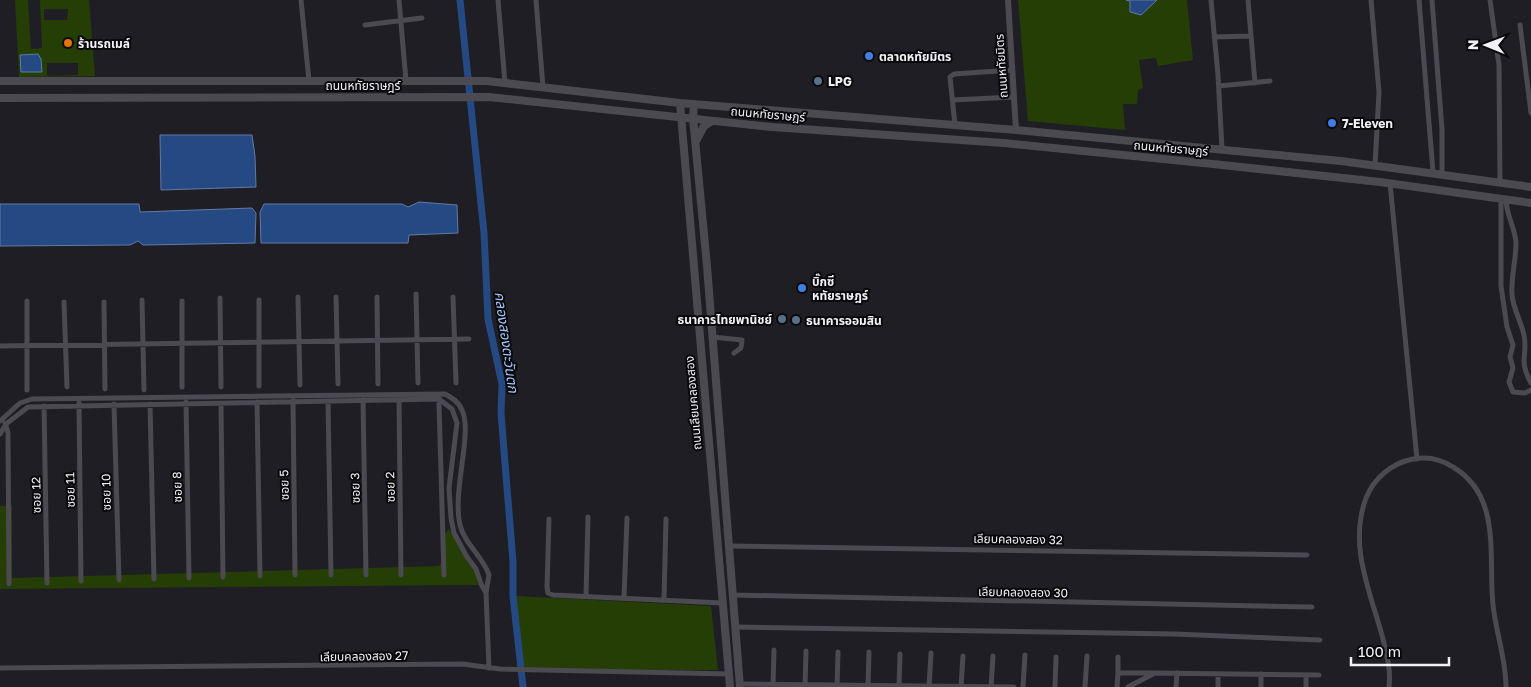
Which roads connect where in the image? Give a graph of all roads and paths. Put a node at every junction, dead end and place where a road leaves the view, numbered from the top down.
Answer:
1 (301, 0) edge
2 (398, 0) edge
3 (498, 0) edge
4 (536, 0) edge
5 (1008, 0) edge
6 (1211, 0) edge
7 (1248, 0) edge
8 (1371, 0) edge
9 (1419, 0) edge
10 (1432, 0) edge
11 (1490, 0) edge
12 (422, 18) dead end
13 (400, 21) junction
14 (365, 25) dead end
15 (1520, 25) dead end
16 (1251, 36) junction
17 (1214, 37) junction
18 (1435, 45) junction
19 (1423, 47) junction
20 (1012, 70) junction
21 (0, 81) edge
22 (309, 81) junction
23 (406, 81) junction
24 (1270, 81) dead end
25 (505, 83) junction
26 (1255, 83) junction
27 (1219, 86) junction
28 (543, 87) junction
29 (1014, 97) junction
30 (0, 98) edge
31 (952, 100) junction
32 (680, 103) junction
33 (694, 104) junction
34 (1531, 113) edge
35 (669, 115) junction
36 (680, 116) junction
37 (693, 118) junction
38 (712, 121) junction
39 (955, 125) junction
40 (1016, 130) junction
41 (684, 135) junction
42 (696, 141) junction
43 (1017, 144) junction
44 (1222, 149) junction
45 (1375, 165) junction
46 (1432, 172) junction
47 (1442, 174) junction
48 (1500, 182) junction
49 (1390, 183) junction
50 (1531, 187) edge
51 (1504, 198) junction
52 (1531, 203) edge
53 (1509, 221) junction
54 (1500, 222) junction
55 (416, 294) dead end
56 (298, 297) dead end
57 (336, 297) dead end
58 (377, 297) dead end
59 (453, 297) dead end
60 (220, 298) dead end
61 (142, 300) dead end
62 (182, 300) dead end
63 (258, 300) dead end
64 (27, 301) dead end
65 (64, 302) dead end
66 (104, 302) dead end
67 (1516, 315) junction
68 (1505, 317) junction
69 (712, 337) junction
70 (417, 340) junction
71 (456, 340) junction
72 (469, 340) dead end
73 (378, 341) junction
74 (299, 342) junction
75 (337, 342) junction
76 (259, 343) junction
77 (144, 344) junction
78 (183, 344) junction
79 (221, 344) junction
80 (105, 345) junction
81 (0, 346) edge
82 (26, 346) junction
83 (65, 346) junction
84 (734, 353) dead end
85 (418, 383) dead end
86 (456, 383) dead end
87 (1531, 383) edge
88 (338, 384) dead end
89 (378, 384) dead end
90 (300, 385) dead end
91 (260, 386) dead end
92 (67, 387) dead end
93 (182, 387) dead end
94 (221, 387) dead end
95 (105, 389) dead end
96 (27, 390) dead end
97 (144, 390) dead end
98 (1531, 390) edge
99 (293, 395) junction
100 (185, 397) junction
101 (79, 398) junction
102 (363, 400) junction
103 (399, 400) junction
104 (328, 401) junction
105 (257, 402) junction
106 (292, 402) junction
107 (221, 403) junction
108 (114, 404) junction
109 (150, 404) junction
110 (186, 404) junction
111 (439, 404) dead end
112 (79, 405) junction
113 (44, 406) junction
114 (1, 420) edge
115 (6, 424) junction
116 (720, 432) junction
117 (0, 434) edge
118 (706, 434) junction
119 (1417, 459) junction
120 (450, 482) junction
121 (458, 484) junction
122 (449, 488) junction
123 (441, 489) junction
124 (588, 517) dead end
125 (549, 518) dead end
126 (627, 518) dead end
127 (666, 519) dead end
128 (466, 541) junction
129 (459, 544) junction
130 (729, 546) junction
131 (1306, 555) dead end
132 (294, 574) dead end
133 (331, 575) dead end
134 (366, 575) dead end
135 (400, 575) dead end
136 (444, 575) dead end
137 (223, 576) dead end
138 (260, 576) dead end
139 (189, 578) dead end
140 (154, 579) dead end
141 (119, 580) dead end
142 (81, 581) dead end
143 (47, 583) dead end
144 (9, 584) dead end
145 (486, 593) junction
146 (733, 594) junction
147 (586, 596) junction
148 (624, 598) junction
149 (664, 599) junction
150 (722, 602) junction
151 (1312, 607) dead end
152 (735, 627) junction
153 (1320, 640) dead end
154 (774, 650) dead end
155 (806, 651) dead end
156 (838, 652) dead end
157 (869, 652) dead end
158 (931, 653) dead end
159 (900, 654) dead end
160 (1025, 655) dead end
161 (963, 656) dead end
162 (993, 656) dead end
163 (1087, 656) dead end
164 (1118, 657) dead end
165 (1056, 658) dead end
166 (0, 668) edge
167 (489, 668) junction
168 (1118, 673) junction
169 (1154, 673) junction
170 (1176, 673) junction
171 (729, 674) junction
172 (1218, 674) junction
173 (1261, 674) junction
174 (1306, 675) junction
175 (1319, 675) dead end
176 (740, 686) edge
177 (773, 686) edge
178 (805, 686) edge
179 (837, 686) edge
180 (868, 686) edge
181 (899, 686) edge
182 (929, 686) edge
183 (961, 686) edge
184 (730, 687) edge
185 (991, 687) edge
186 (1014, 687) edge
187 (1023, 687) edge
188 (1055, 687) edge
189 (1085, 687) edge
190 (1117, 687) edge
191 (1128, 687) edge
192 (1176, 687) edge
193 (1218, 687) edge
194 (1261, 687) edge
195 (1306, 687) edge
196 (1389, 687) edge
197 (1506, 687) edge

1 - 22 street
2 - 13 street
3 - 25 street
4 - 28 street
5 - 20 street, ถนนหทัยมิตร
6 - 17 street
7 - 16 street
8 - 45 street
9 - 19 street
10 - 18 street
11 - 48 street
12 - 13 street
13 - 14 street
13 - 23 street
15 - 34 street
16 - 17 street
16 - 26 street
17 - 27 street
18 - 19 street
18 - 47 street
19 - 46 street
20 - 29 street, ถนนหทัยมิตร
20 - 31 street
21 - 22 main road, ถนนหทัยราษฎร์
22 - 23 main road, ถนนหทัยราษฎร์
23 - 25 main road, ถนนหทัยราษฎร์
24 - 26 street
25 - 28 main road, ถนนหทัยราษฎร์
26 - 27 street
27 - 44 street
28 - 32 main road, ถนนหทัยราษฎร์
29 - 31 street
29 - 40 street, ถนนหทัยมิตร
30 - 35 main road, ถนนหทัยราษฎร์
31 - 39 street
32 - 33 main road, ถนนหทัยราษฎร์
32 - 36 main road, ถนนเลียบคลองสอง
33 - 37 main road, ถนนเลียบคลองสอง
33 - 39 main road, ถนนหทัยราษฎร์
35 - 36 main road, ถนนหทัยราษฎร์
35 - 41 main road
36 - 37 main road, ถนนหทัยราษฎร์
36 - 41 main road, ถนนเลียบคลองสอง
37 - 38 main road, ถนนหทัยราษฎร์
37 - 42 main road, ถนนเลียบคลองสอง
38 - 42 main road
38 - 43 main road, ถนนหทัยราษฎร์
39 - 40 main road, ถนนหทัยราษฎร์
40 - 43 main road
40 - 44 main road, ถนนหทัยราษฎร์
41 - 118 main road, ถนนเลียบคลองสอง
42 - 69 main road, ถนนเลียบคลองสอง
43 - 49 main road, ถนนหทัยราษฎร์
44 - 45 main road, ถนนหทัยราษฎร์
45 - 46 main road, ถนนหทัยราษฎร์
46 - 47 main road, ถนนหทัยราษฎร์
47 - 48 main road, ถนนหทัยราษฎร์
48 - 50 main road, ถนนหทัยราษฎร์
49 - 51 main road, ถนนหทัยราษฎร์
49 - 119 street
51 - 52 main road, ถนนหทัยราษฎร์
51 - 53 street
51 - 54 street
53 - 54 street
53 - 67 street
54 - 68 street
55 - 70 street
56 - 74 street
57 - 75 street
58 - 73 street
59 - 71 street
60 - 79 street
61 - 77 street
62 - 78 street
63 - 76 street
64 - 82 street
65 - 83 street
66 - 80 street
67 - 68 street
67 - 87 street
68 - 98 street
69 - 84 street
69 - 116 main road, ถนนเลียบคลองสอง
70 - 71 street
70 - 73 street
70 - 85 street
71 - 72 street
71 - 86 street
73 - 75 street
73 - 89 street
74 - 75 street
74 - 76 street
74 - 90 street
75 - 88 street
76 - 79 street
76 - 91 street
77 - 78 street
77 - 80 street
77 - 97 street
78 - 79 street
78 - 93 street
79 - 94 street
80 - 83 street
80 - 95 street
81 - 82 street
82 - 83 street
82 - 96 street
83 - 92 street
99 - 100 street
99 - 106 street, ซอย 5
99 - 121 street
100 - 101 street
100 - 110 street, ซอย 8
101 - 112 street, ซอย 11
101 - 114 street
102 - 103 street
102 - 104 street
102 - 134 street, ซอย 3
103 - 120 street
103 - 135 street, ซอย 2
104 - 106 street
104 - 133 street
105 - 106 street
105 - 107 street
105 - 138 street
106 - 132 street, ซอย 5
107 - 110 street
107 - 137 street
108 - 109 street
108 - 112 street
108 - 141 street, ซอย 10
109 - 110 street
109 - 140 street
110 - 139 street, ซอย 8
111 - 123 street
112 - 113 street
112 - 142 street, ซอย 11
113 - 115 street
113 - 143 street, ซอย 12
114 - 115 street
115 - 117 street
115 - 144 street
116 - 118 main road
116 - 130 main road, ถนนเลียบคลองสอง
118 - 150 main road, ถนนเลียบคลองสอง
119 - 196 street
119 - 197 street
120 - 121 street
120 - 122 street
121 - 128 street
122 - 123 street
122 - 129 street
123 - 136 street
124 - 147 street
125 - 147 street
126 - 148 street
127 - 149 street
128 - 129 street
128 - 145 street
129 - 145 street
130 - 131 street, เลียบคลองสอง 32
130 - 146 main road, ถนนเลียบคลองสอง
145 - 167 street
146 - 151 street, เลียบคลองสอง 30
146 - 152 main road, ถนนเลียบคลองสอง
147 - 148 street
148 - 149 street
149 - 150 street
150 - 171 main road, ถนนเลียบคลองสอง
152 - 153 street
152 - 176 main road, ถนนเลียบคลองสอง
154 - 177 street
155 - 178 street
156 - 179 street
157 - 180 street
158 - 182 street
159 - 181 street
160 - 187 street
161 - 183 street
162 - 185 street
163 - 189 street
164 - 168 street
165 - 188 street
166 - 167 street, เลียบคลองสอง 27
167 - 171 street, เลียบคลองสอง 27
168 - 169 street
168 - 190 street
169 - 170 street
169 - 191 street
170 - 172 street
170 - 192 street
171 - 184 main road, ถนนเลียบคลองสอง
172 - 173 street
172 - 193 street
173 - 174 street
173 - 194 street
174 - 175 street
174 - 195 street
176 - 177 street
177 - 178 street
178 - 179 street
179 - 180 street
180 - 181 street
181 - 182 street
182 - 183 street
183 - 185 street
185 - 186 street

